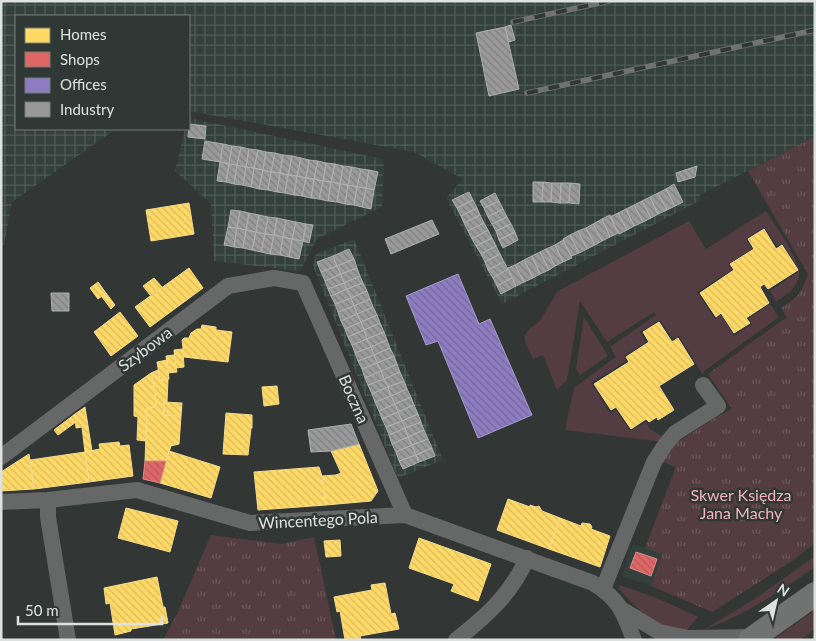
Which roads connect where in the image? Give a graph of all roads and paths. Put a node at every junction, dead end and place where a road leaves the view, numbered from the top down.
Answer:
1 (303, 282) joint
2 (703, 385) dead end
3 (1, 457) edge
4 (48, 500) junction
5 (1, 502) edge
6 (405, 515) junction
7 (527, 558) junction
8 (603, 589) junction
9 (815, 594) edge
10 (623, 610) junction
11 (752, 638) edge
12 (68, 640) edge
13 (456, 640) edge
14 (634, 640) edge

1 - 3 street, Szybowa
1 - 6 street, Boczna
2 - 8 street
4 - 5 street, Wincentego Pola
4 - 6 street, Wincentego Pola
4 - 12 street
6 - 7 street, Wincentego Pola
7 - 8 street, Wincentego Pola
7 - 13 street
8 - 10 street, Wincentego Pola
9 - 11 main road
10 - 11 street, Wincentego Pola
10 - 14 street, Wincentego Pola

